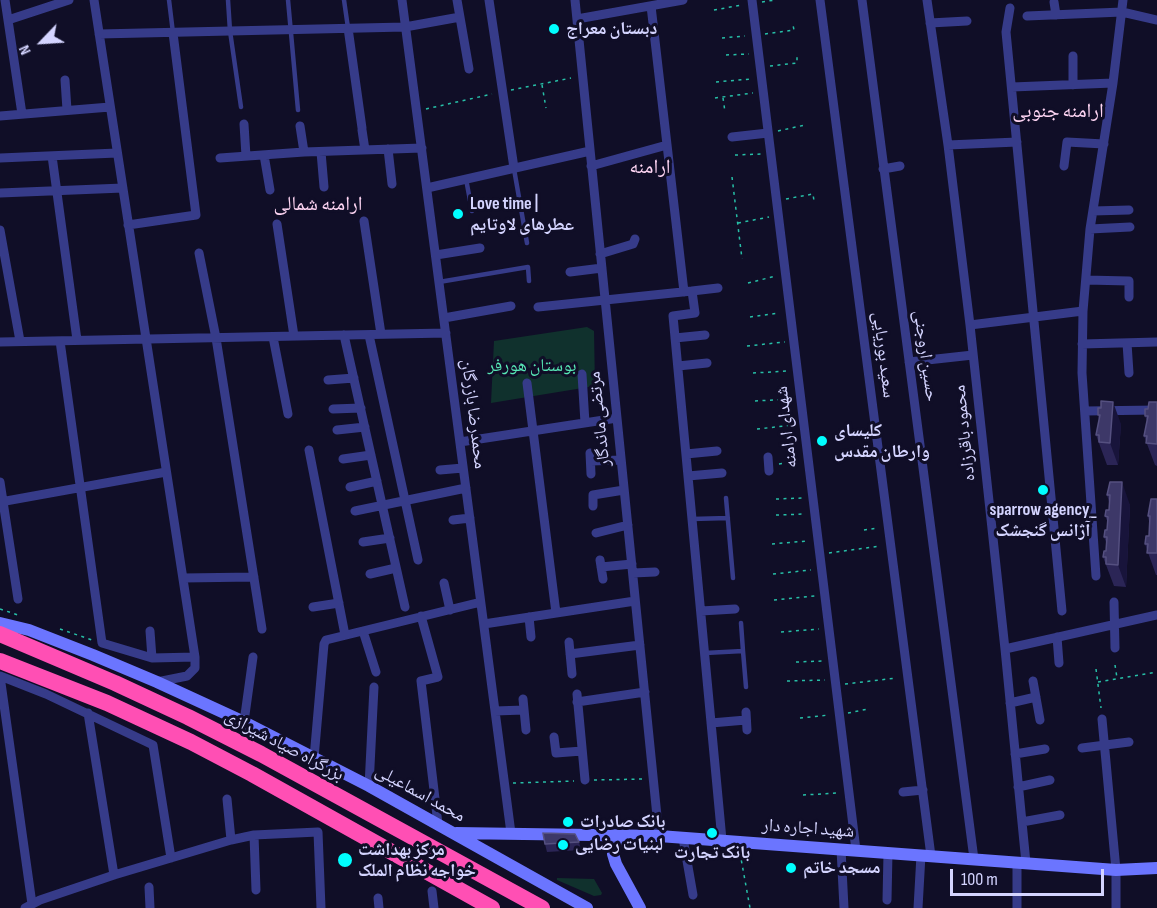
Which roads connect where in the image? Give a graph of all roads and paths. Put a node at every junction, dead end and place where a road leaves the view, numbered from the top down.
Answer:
1 (5, 0) edge
2 (69, 0) edge
3 (94, 0) edge
4 (169, 0) edge
5 (228, 0) edge
6 (288, 0) edge
7 (344, 0) edge
8 (402, 0) edge
9 (457, 0) edge
10 (489, 0) edge
11 (574, 0) edge
12 (683, 0) edge
13 (775, 0) edge
14 (820, 0) edge
15 (862, 0) edge
16 (927, 0) edge
17 (1123, 0) edge
18 (0, 2) edge
19 (752, 2) edge
20 (1054, 3) dead end
21 (651, 6) junction
22 (1010, 8) dead end
23 (714, 10) dead end
24 (1122, 12) junction
25 (1056, 15) junction
26 (1027, 16) dead end
27 (460, 17) junction
28 (8, 20) junction
29 (577, 20) junction
30 (1157, 20) edge
31 (967, 21) dead end
32 (930, 23) junction
33 (793, 25) dead end
34 (405, 27) junction
35 (348, 28) junction
36 (289, 30) junction
37 (230, 31) junction
38 (173, 33) junction
39 (99, 34) junction
40 (756, 35) junction
41 (723, 38) dead end
42 (758, 53) junction
43 (797, 54) dead end
44 (726, 55) dead end
45 (1073, 56) dead end
46 (760, 68) junction
47 (470, 69) dead end
48 (582, 75) junction
49 (761, 78) junction
50 (65, 80) dead end
51 (716, 82) dead end
52 (1113, 83) junction
53 (542, 84) junction
54 (1072, 85) junction
55 (1012, 87) junction
56 (502, 92) junction
57 (763, 92) junction
58 (715, 98) dead end
59 (723, 98) junction
60 (110, 107) junction
61 (241, 108) dead end
62 (546, 108) dead end
63 (67, 110) junction
64 (298, 110) dead end
65 (417, 111) junction
66 (725, 111) dead end
67 (22, 114) junction
68 (0, 116) edge
69 (244, 124) dead end
70 (805, 125) dead end
71 (300, 126) dead end
72 (768, 133) junction
73 (732, 137) dead end
74 (1017, 142) junction
75 (1104, 144) junction
76 (667, 145) junction
77 (948, 145) junction
78 (422, 148) junction
79 (388, 149) junction
80 (365, 150) junction
81 (590, 151) junction
82 (304, 152) junction
83 (321, 152) junction
84 (117, 153) junction
85 (771, 153) junction
86 (264, 155) junction
87 (735, 155) dead end
88 (52, 156) junction
89 (246, 156) junction
90 (0, 158) edge
91 (220, 158) dead end
92 (591, 166) junction
93 (900, 166) dead end
94 (1064, 166) dead end
95 (514, 168) junction
96 (883, 169) junction
97 (732, 177) dead end
98 (466, 179) junction
99 (392, 184) dead end
100 (324, 187) dead end
101 (123, 188) junction
102 (427, 188) junction
103 (270, 190) dead end
104 (56, 191) junction
105 (0, 193) edge
106 (776, 200) junction
107 (814, 201) dead end
108 (1129, 210) dead end
109 (472, 211) dead end
110 (1093, 211) junction
111 (778, 216) junction
112 (364, 221) dead end
113 (737, 223) junction
114 (128, 225) junction
115 (277, 225) dead end
116 (1130, 227) dead end
117 (1090, 229) junction
118 (0, 230) edge
119 (634, 239) dead end
120 (527, 243) dead end
121 (480, 248) dead end
122 (199, 254) dead end
123 (600, 254) junction
124 (436, 255) junction
125 (742, 258) dead end
126 (602, 268) junction
127 (570, 271) dead end
128 (785, 274) junction
129 (1086, 280) junction
130 (529, 281) dead end
131 (439, 282) junction
132 (748, 284) dead end
133 (718, 288) dead end
134 (688, 291) junction
135 (1129, 297) dead end
136 (605, 300) junction
137 (511, 306) dead end
138 (538, 308) dead end
139 (790, 311) junction
140 (1083, 311) junction
141 (750, 316) dead end
142 (1035, 317) junction
143 (444, 318) junction
144 (970, 325) junction
145 (446, 333) junction
146 (381, 334) junction
147 (344, 335) junction
148 (369, 335) junction
149 (705, 335) dead end
150 (294, 336) junction
151 (273, 337) junction
152 (216, 338) junction
153 (675, 338) junction
154 (146, 339) junction
155 (60, 340) junction
156 (77, 340) junction
157 (20, 341) junction
158 (793, 341) junction
159 (0, 342) edge
160 (1157, 342) edge
161 (1127, 343) junction
162 (1082, 344) junction
163 (747, 345) dead end
164 (973, 355) junction
165 (909, 362) junction
166 (707, 363) dead end
167 (678, 366) junction
168 (797, 370) junction
169 (753, 373) dead end
170 (1129, 373) dead end
171 (582, 374) dead end
172 (354, 378) junction
173 (328, 380) dead end
174 (527, 383) dead end
175 (800, 398) junction
176 (755, 401) dead end
177 (361, 408) junction
178 (333, 409) dead end
179 (1157, 410) edge
180 (1084, 411) junction
181 (288, 414) dead end
182 (617, 418) junction
183 (585, 423) junction
184 (804, 424) junction
185 (365, 427) junction
186 (756, 429) dead end
187 (337, 430) dead end
188 (533, 431) junction
189 (460, 442) junction
190 (309, 450) dead end
191 (717, 451) dead end
192 (686, 453) junction
193 (371, 455) junction
194 (343, 459) dead end
195 (621, 460) junction
196 (808, 460) junction
197 (769, 464) dead end
198 (464, 468) junction
199 (440, 470) dead end
200 (166, 472) junction
201 (722, 473) dead end
202 (591, 474) dead end
203 (688, 476) junction
204 (377, 481) junction
205 (0, 482) edge
206 (350, 487) dead end
207 (80, 488) junction
208 (466, 488) junction
209 (624, 490) junction
210 (726, 498) dead end
211 (813, 498) junction
212 (776, 499) dead end
213 (405, 500) junction
214 (1, 502) edge
215 (381, 504) junction
216 (593, 506) dead end
217 (355, 511) dead end
218 (814, 513) junction
219 (776, 515) dead end
220 (470, 518) junction
221 (728, 518) junction
222 (692, 519) junction
223 (453, 520) dead end
224 (628, 525) junction
225 (889, 527) junction
226 (864, 530) dead end
227 (596, 533) dead end
228 (390, 538) junction
229 (818, 540) junction
230 (363, 542) dead end
231 (772, 544) dead end
232 (891, 545) junction
233 (819, 554) junction
234 (418, 560) dead end
235 (396, 568) junction
236 (821, 568) junction
237 (632, 569) junction
238 (655, 572) dead end
239 (370, 574) dead end
240 (773, 574) dead end
241 (1096, 576) dead end
242 (254, 577) junction
243 (183, 578) junction
244 (733, 578) dead end
245 (603, 579) dead end
246 (444, 583) dead end
247 (824, 595) junction
248 (18, 599) dead end
249 (774, 600) dead end
250 (635, 601) junction
251 (1114, 602) dead end
252 (339, 603) junction
253 (477, 603) dead end
254 (313, 607) dead end
255 (405, 607) dead end
256 (735, 609) dead end
257 (450, 610) junction
258 (701, 611) junction
259 (1062, 611) dead end
260 (556, 613) junction
261 (1157, 615) edge
262 (421, 616) junction
263 (529, 617) junction
264 (0, 623) edge
265 (741, 623) dead end
266 (484, 624) junction
267 (1114, 625) junction
268 (828, 628) junction
269 (262, 629) dead end
270 (150, 631) dead end
271 (363, 631) junction
272 (781, 632) dead end
273 (0, 634) edge
274 (345, 635) junction
275 (531, 637) dead end
276 (1058, 637) junction
277 (569, 642) dead end
278 (640, 645) junction
279 (1115, 648) dead end
280 (1005, 649) junction
281 (744, 651) junction
282 (705, 653) junction
283 (570, 654) junction
284 (195, 657) junction
285 (253, 657) dead end
286 (152, 658) junction
287 (0, 661) edge
288 (832, 661) junction
289 (796, 662) dead end
290 (1059, 663) dead end
291 (1115, 665) dead end
292 (1096, 669) dead end
293 (376, 672) dead end
294 (1157, 672) edge
295 (572, 674) dead end
296 (0, 676) edge
297 (908, 677) junction
298 (1117, 679) junction
299 (787, 681) dead end
300 (1033, 681) dead end
301 (157, 682) junction
302 (835, 682) junction
303 (1098, 682) junction
304 (374, 687) dead end
305 (746, 687) dead end
306 (645, 692) junction
307 (1036, 697) junction
308 (523, 699) dead end
309 (1010, 703) junction
310 (1101, 708) dead end
311 (868, 709) dead end
312 (524, 710) junction
313 (495, 711) junction
314 (88, 713) junction
315 (839, 715) junction
316 (800, 718) dead end
317 (1102, 719) dead end
318 (1040, 720) dead end
319 (746, 721) dead end
320 (244, 722) junction
321 (711, 723) junction
322 (526, 730) dead end
323 (554, 737) dead end
324 (1129, 742) dead end
325 (1104, 745) junction
326 (1082, 748) dead end
327 (1045, 749) dead end
328 (582, 752) junction
329 (1015, 754) junction
330 (314, 758) junction
331 (585, 780) dead end
332 (1050, 780) dead end
333 (369, 786) junction
334 (1018, 787) junction
335 (923, 790) junction
336 (848, 792) junction
337 (903, 792) dead end
338 (803, 795) dead end
339 (227, 799) dead end
340 (1060, 816) dead end
341 (1022, 822) junction
342 (438, 824) junction
343 (456, 833) junction
344 (511, 833) junction
345 (628, 835) junction
346 (254, 836) junction
347 (659, 836) junction
348 (683, 838) junction
349 (231, 840) junction
350 (722, 840) junction
351 (738, 842) junction
352 (842, 849) junction
353 (856, 850) junction
354 (888, 853) junction
355 (926, 856) junction
356 (171, 858) junction
357 (974, 858) junction
358 (1021, 863) junction
359 (1157, 868) edge
360 (1116, 870) junction
361 (114, 874) junction
362 (149, 887) dead end
363 (256, 890) dead end
364 (432, 891) dead end
365 (693, 894) dead end
366 (887, 900) dead end
367 (28, 906) edge
368 (150, 908) edge
369 (321, 908) edge
370 (434, 908) edge
371 (492, 908) edge
372 (542, 908) edge
373 (587, 908) edge
374 (640, 908) edge
375 (750, 908) edge
376 (844, 908) edge
377 (918, 908) edge
378 (1017, 908) edge
379 (1116, 908) edge

1 - 18 street
1 - 28 street
2 - 28 street
3 - 39 street
4 - 38 lane
5 - 37 lane
6 - 36 lane
7 - 35 lane
8 - 34 street, محمدرضا بازرگان
9 - 27 street
10 - 56 street
11 - 29 street, مرتضی ماندگار
12 - 21 street
13 - 19 path
14 - 225 street, سعید بوریایی
15 - 96 street, حسین اروجنی
16 - 32 street, محمود باقرزاده
17 - 24 street
19 - 23 path
19 - 40 street, شهدای ارامنه
20 - 25 street
21 - 29 street
21 - 76 street
22 - 55 street
24 - 25 street
24 - 30 street
24 - 52 street
25 - 26 street
27 - 34 street
27 - 47 street
28 - 67 street
29 - 48 street, مرتضی ماندگار
31 - 32 street
32 - 77 street, محمود باقرزاده
33 - 40 path
34 - 35 street
34 - 65 street, محمدرضا بازرگان
35 - 36 street
35 - 80 street
36 - 37 street
36 - 64 lane
37 - 38 street
37 - 61 lane
38 - 39 street
38 - 114 street
39 - 60 street
40 - 41 path
40 - 42 street, شهدای ارامنه
42 - 44 path
42 - 46 street, شهدای ارامنه
43 - 46 path
45 - 54 street
46 - 49 street, شهدای ارامنه
48 - 53 path
48 - 81 street, مرتضی ماندگار
49 - 51 path
49 - 57 street, شهدای ارامنه
50 - 63 street
52 - 54 street
52 - 75 street
53 - 56 path
53 - 62 path
54 - 55 street
55 - 74 street
56 - 65 path
56 - 95 street
57 - 59 path
57 - 72 street, شهدای ارامنه
58 - 59 path
59 - 66 path
60 - 63 street
60 - 84 street
63 - 67 street
65 - 78 street, محمدرضا بازرگان
67 - 68 street
69 - 89 street
70 - 72 path
71 - 82 street
72 - 73 street
72 - 85 street, شهدای ارامنه
74 - 77 street
74 - 142 street
75 - 94 street
75 - 110 street
76 - 92 street
76 - 134 street
77 - 144 street, محمود باقرزاده
78 - 79 street
78 - 102 street, محمدرضا بازرگان
79 - 80 street
79 - 99 street
80 - 83 street
81 - 92 street, مرتضی ماندگار
81 - 95 street
82 - 83 street
82 - 86 street
83 - 100 street
84 - 88 street
84 - 101 street
85 - 87 path
85 - 106 street, شهدای ارامنه
86 - 89 street
86 - 103 street
88 - 90 street
88 - 104 street
89 - 91 street
92 - 123 street, مرتضی ماندگار
93 - 96 street
95 - 98 street
95 - 120 lane
96 - 165 street, حسین اروجنی
97 - 113 path
98 - 102 street
98 - 109 lane
101 - 104 street
101 - 114 street
102 - 124 street, محمدرضا بازرگان
104 - 105 street
104 - 156 street
106 - 107 path
106 - 111 street, شهدای ارامنه
108 - 110 street
110 - 117 street
111 - 113 path
111 - 128 street, شهدای ارامنه
112 - 146 street
113 - 125 path
114 - 154 street
115 - 150 street
116 - 117 street
117 - 129 street
118 - 157 street
119 - 123 street
121 - 124 street
122 - 152 street
123 - 126 street, مرتضی ماندگار
124 - 131 street, محمدرضا بازرگان
126 - 127 street
126 - 136 street, مرتضی ماندگار
128 - 132 path
128 - 139 street, شهدای ارامنه
129 - 135 street
129 - 140 street
130 - 131 lane
131 - 143 street, محمدرضا بازرگان
133 - 134 street
134 - 136 street
134 - 153 street
136 - 138 street
136 - 182 street, مرتضی ماندگار
137 - 143 street
139 - 141 path
139 - 158 street, شهدای ارامنه
140 - 142 street
140 - 162 street
142 - 144 street
142 - 259 street
143 - 145 street, محمدرضا بازرگان
144 - 164 street, محمود باقرزاده
145 - 146 street
145 - 189 street, محمدرضا بازرگان
146 - 148 street
147 - 148 street
147 - 150 street
147 - 172 street
148 - 213 street
149 - 153 street
150 - 151 street
151 - 152 street
151 - 181 street
152 - 154 street
152 - 242 street
153 - 167 street
154 - 156 street
154 - 200 street
155 - 156 street
155 - 157 street
155 - 207 street
157 - 159 street
158 - 163 path
158 - 168 street, شهدای ارامنه
160 - 161 street
161 - 162 street
161 - 170 street
162 - 180 street
164 - 165 street
164 - 280 street, محمود باقرزاده
165 - 357 street, حسین اروجنی
166 - 167 street
167 - 192 street
168 - 169 path
168 - 175 street, شهدای ارامنه
171 - 183 street
172 - 173 street
172 - 177 street
174 - 188 street
175 - 176 path
175 - 184 street, شهدای ارامنه
177 - 178 street
177 - 185 street
179 - 180 street
180 - 241 street
182 - 183 street
182 - 195 street, مرتضی ماندگار
183 - 188 street
184 - 186 path
184 - 196 street, شهدای ارامنه
185 - 187 street
185 - 193 street
188 - 189 street
188 - 260 street
189 - 198 street, محمدرضا بازرگان
190 - 252 street
191 - 192 street
192 - 203 street
193 - 194 street
193 - 204 street
195 - 202 street
195 - 209 street, مرتضی ماندگار
196 - 197 path
196 - 211 street, شهدای ارامنه
198 - 199 street
198 - 208 street, محمدرضا بازرگان
200 - 207 street
200 - 243 street
201 - 203 street
203 - 222 street
204 - 206 street
204 - 215 street
205 - 214 street
207 - 214 street
207 - 286 street
208 - 213 street
208 - 220 street, محمدرضا بازرگان
209 - 216 street
209 - 224 street, مرتضی ماندگار
210 - 221 lane
211 - 212 path
211 - 218 street, شهدای ارامنه
213 - 215 street
213 - 234 street
214 - 248 street
215 - 217 street
215 - 228 street
218 - 219 path
218 - 229 street, شهدای ارامنه
220 - 223 street
220 - 266 street, محمدرضا بازرگان
221 - 222 lane
221 - 244 lane
222 - 258 street
224 - 227 street
224 - 237 street, مرتضی ماندگار
225 - 226 path
225 - 232 street, سعید بوریایی
228 - 230 street
228 - 235 street
229 - 231 path
229 - 233 street, شهدای ارامنه
232 - 233 path
232 - 297 street, سعید بوریایی
233 - 236 street, شهدای ارامنه
235 - 239 street
235 - 255 street
236 - 240 path
236 - 247 street, شهدای ارامنه
237 - 238 street
237 - 245 street
237 - 250 street, مرتضی ماندگار
242 - 243 street
242 - 269 street
243 - 284 street
246 - 257 street
247 - 249 path
247 - 268 street, شهدای ارامنه
250 - 260 street
250 - 278 street, مرتضی ماندگار
251 - 267 street
252 - 254 street
252 - 274 street
253 - 257 street
256 - 258 street
257 - 262 street
258 - 282 street
260 - 263 street
261 - 267 street
262 - 271 street
262 - 342 street
263 - 266 street
263 - 275 street
264 - 301 main road, محمد اسماعیلی
265 - 281 lane
266 - 313 street, محمدرضا بازرگان
267 - 276 street
267 - 279 street
268 - 272 path
268 - 288 street, شهدای ارامنه
270 - 286 street
271 - 274 street
271 - 293 street
273 - 372 highway, بزرگراه صیاد شیرازی
274 - 330 street
276 - 280 street
276 - 290 street
277 - 283 street
278 - 283 street
278 - 306 street, مرتضی ماندگار
280 - 309 street, محمود باقرزاده
281 - 282 lane
281 - 305 lane
282 - 321 street
283 - 295 street
284 - 286 street
284 - 301 street
285 - 320 street
287 - 371 highway
288 - 289 path
288 - 302 street, شهدای ارامنه
291 - 298 path
292 - 303 path
294 - 298 path
296 - 314 street
296 - 367 street
297 - 302 path
297 - 335 street, سعید بوریایی
298 - 303 path
299 - 302 path
300 - 307 street
301 - 320 main road, محمد اسماعیلی
302 - 315 street, شهدای ارامنه
303 - 310 path
304 - 333 street
306 - 328 street
306 - 347 street, مرتضی ماندگار
307 - 309 street
307 - 318 street
308 - 312 street
309 - 329 street, محمود باقرزاده
311 - 315 path
312 - 313 street
312 - 322 street
313 - 344 street, محمدرضا بازرگان
314 - 356 street
314 - 361 street
315 - 316 path
315 - 336 street, شهدای ارامنه
317 - 325 street
319 - 321 street
320 - 330 main road, محمد اسماعیلی
321 - 350 street
323 - 328 street
324 - 325 street
325 - 326 street
325 - 360 street
327 - 329 street
328 - 331 street
329 - 334 street, محمود باقرزاده
330 - 333 main road, محمد اسماعیلی
332 - 334 street
333 - 342 main road, محمد اسماعیلی
334 - 341 street, محمود باقرزاده
335 - 337 street
335 - 355 street, سعید بوریایی
336 - 338 path
336 - 353 street, شهدای ارامنه
339 - 349 street
340 - 341 street
341 - 358 street, محمود باقرزاده
342 - 343 main road, محمد اسماعیلی
343 - 344 main road, شهید اجاره دار
343 - 373 main road, محمد اسماعیلی
344 - 345 main road, شهید اجاره دار
345 - 347 main road, شهید اجاره دار
345 - 374 main road
346 - 349 street
346 - 363 street
346 - 369 street
347 - 348 main road, شهید اجاره دار
348 - 350 main road, شهید اجاره دار
348 - 365 street
349 - 356 street
350 - 351 main road, شهید اجاره دار
351 - 352 main road, شهید اجاره دار
351 - 375 path
352 - 353 main road, شهید اجاره دار
352 - 376 street
353 - 354 main road, شهید اجاره دار
354 - 355 main road, شهید اجاره دار
354 - 366 street
355 - 357 main road, شهید اجاره دار
355 - 377 street, سعید بوریایی
356 - 361 street
357 - 358 main road, شهید اجاره دار
358 - 360 main road, شهید اجاره دار
358 - 378 street, محمود باقرزاده
359 - 360 main road, شهید اجاره دار
360 - 379 street
361 - 367 street
362 - 368 street
364 - 370 street

